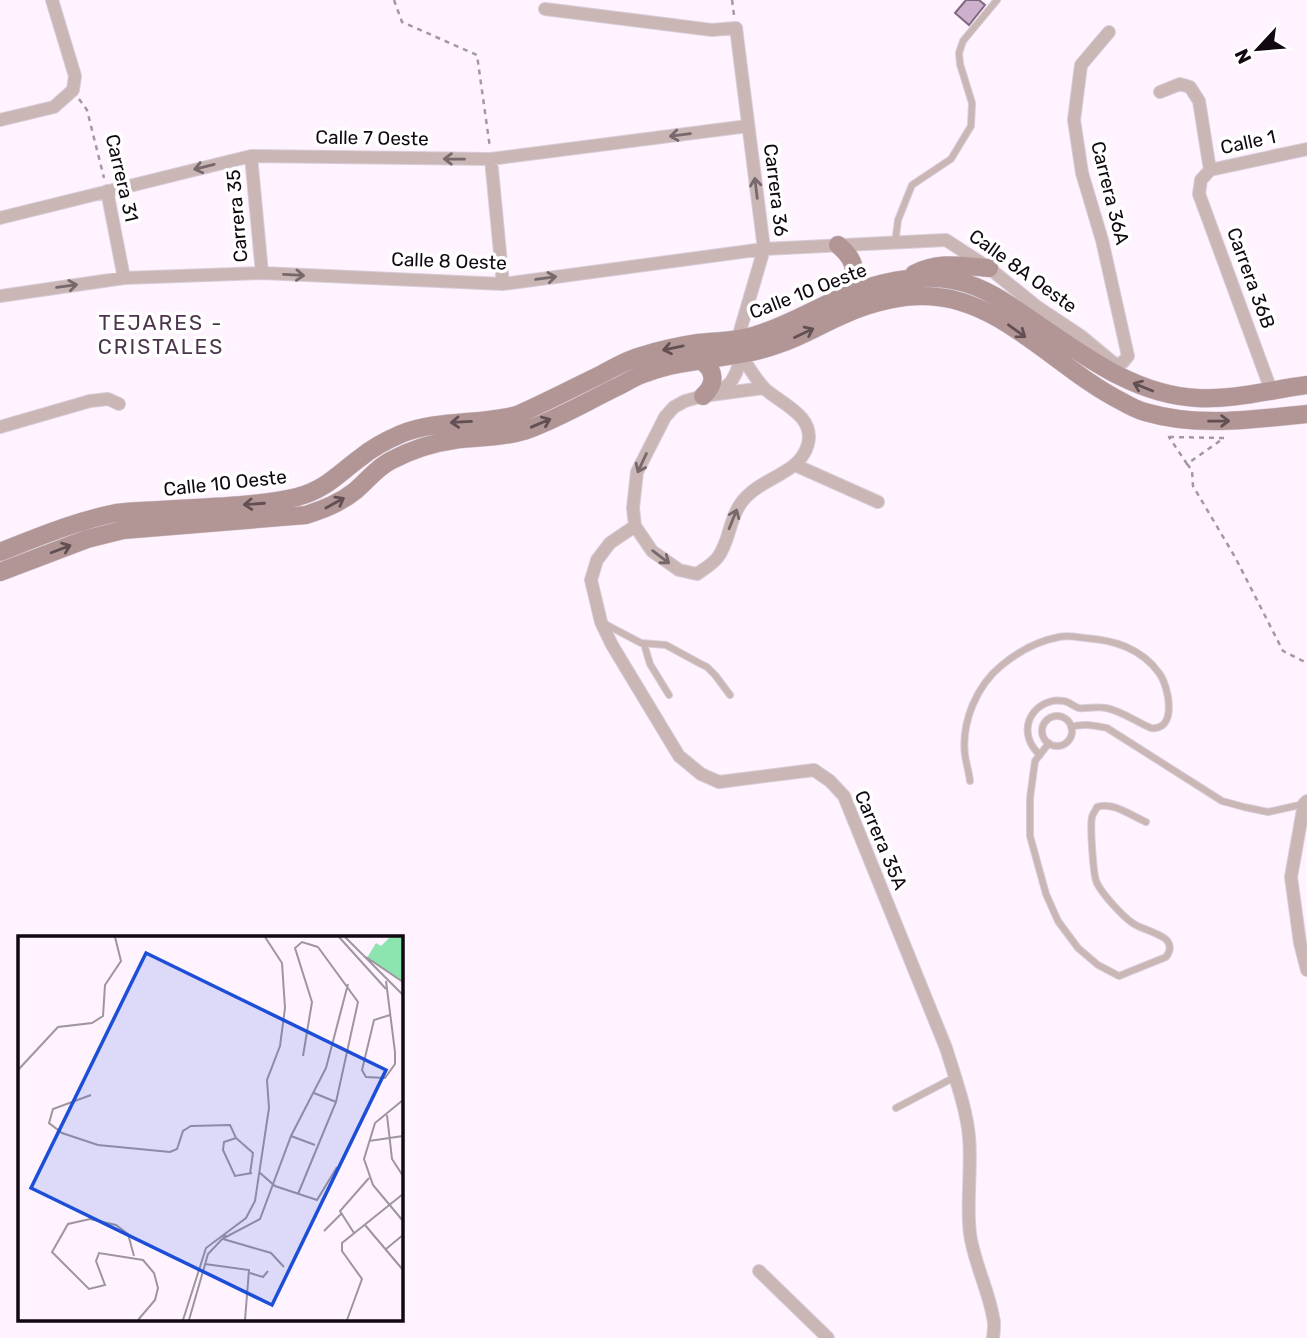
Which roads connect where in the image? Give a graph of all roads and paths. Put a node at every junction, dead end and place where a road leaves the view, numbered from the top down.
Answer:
1 (52, 0) edge
2 (394, 0) edge
3 (732, 0) edge
4 (997, 0) edge
5 (545, 9) dead end
6 (736, 28) junction
7 (1109, 32) dead end
8 (73, 90) junction
9 (1160, 92) dead end
10 (0, 120) edge
11 (748, 127) junction
12 (1307, 149) edge
13 (251, 156) junction
14 (491, 159) junction
15 (1205, 175) junction
16 (107, 191) junction
17 (0, 218) edge
18 (895, 243) junction
19 (838, 245) junction
20 (764, 249) junction
21 (989, 268) junction
22 (262, 273) junction
23 (124, 278) junction
24 (902, 280) junction
25 (503, 284) junction
26 (0, 296) edge
27 (841, 298) junction
28 (740, 346) junction
29 (701, 360) junction
30 (1116, 365) joint
31 (1307, 385) edge
32 (764, 388) junction
33 (1271, 390) junction
34 (704, 396) junction
35 (119, 404) dead end
36 (1307, 414) edge
37 (0, 427) edge
38 (1188, 464) junction
39 (795, 465) junction
40 (878, 502) dead end
41 (121, 522) junction
42 (635, 526) junction
43 (0, 552) edge
44 (0, 572) edge
45 (601, 622) junction
46 (644, 644) junction
47 (1307, 663) edge
48 (669, 695) dead end
49 (730, 695) dead end
50 (1072, 727) junction
51 (1049, 743) junction
52 (1040, 755) junction
53 (970, 781) dead end
54 (1306, 803) edge
55 (1146, 822) dead end
56 (1307, 970) edge
57 (955, 1077) junction
58 (896, 1108) dead end
59 (760, 1271) dead end
60 (828, 1338) edge
61 (993, 1338) edge

1 - 8 street
2 - 14 path
3 - 6 path
4 - 18 lane
5 - 6 street
6 - 11 street, Carrera 36
7 - 30 street, Carrera 36A
8 - 10 street
8 - 16 path, Carrera 31
9 - 15 street, Carrera 36B
11 -> 14 street, Calle 7 Oeste
20 -> 11 street, Carrera 36
12 - 15 street, Calle 1
14 -> 13 street, Calle 7 Oeste
13 -> 16 street, Calle 7 Oeste
13 - 22 street, Carrera 35
14 - 25 street
15 - 33 street, Carrera 36B
16 - 17 street, Calle 7 Oeste
16 - 23 street, Carrera 31
18 - 19 street, Calle 8 Oeste
18 - 21 street, Calle 8A Oeste
19 - 20 street, Calle 8 Oeste
19 - 27 main road
25 -> 20 street, Calle 8 Oeste
20 - 28 street, Carrera 36
21 - 24 main road
21 - 30 street, Calle 8A Oeste
22 - 23 street, Calle 8 Oeste
22 -> 25 street, Calle 8 Oeste
26 -> 23 street, Calle 8 Oeste
24 - 27 main road, Calle 10 Oeste
33 -> 24 main road, Calle 10 Oeste
27 - 28 main road, Calle 10 Oeste
28 - 29 main road, Calle 10 Oeste
28 - 32 street
28 - 34 street, Carrera 36
28 -> 36 main road, Calle 10 Oeste
28 -> 41 main road, Calle 10 Oeste
29 - 34 main road
41 -> 29 main road, Calle 10 Oeste
31 - 33 main road, Calle 10 Oeste
32 - 34 street
32 - 39 street
34 -> 42 street
35 - 37 street
38 - 38 path
38 - 47 path
39 - 40 street
42 -> 39 street
41 - 43 main road
44 -> 41 main road
42 - 45 street, Carrera 35A
45 - 46 lane
45 - 57 street, Carrera 35A
46 - 48 lane
46 - 49 lane
50 - 51 lane
50 - 51 lane
50 - 54 lane
51 - 52 lane
52 - 53 lane
52 - 55 lane
54 - 56 street
57 - 58 lane
57 - 61 street, Carrera 35A
59 - 60 street

